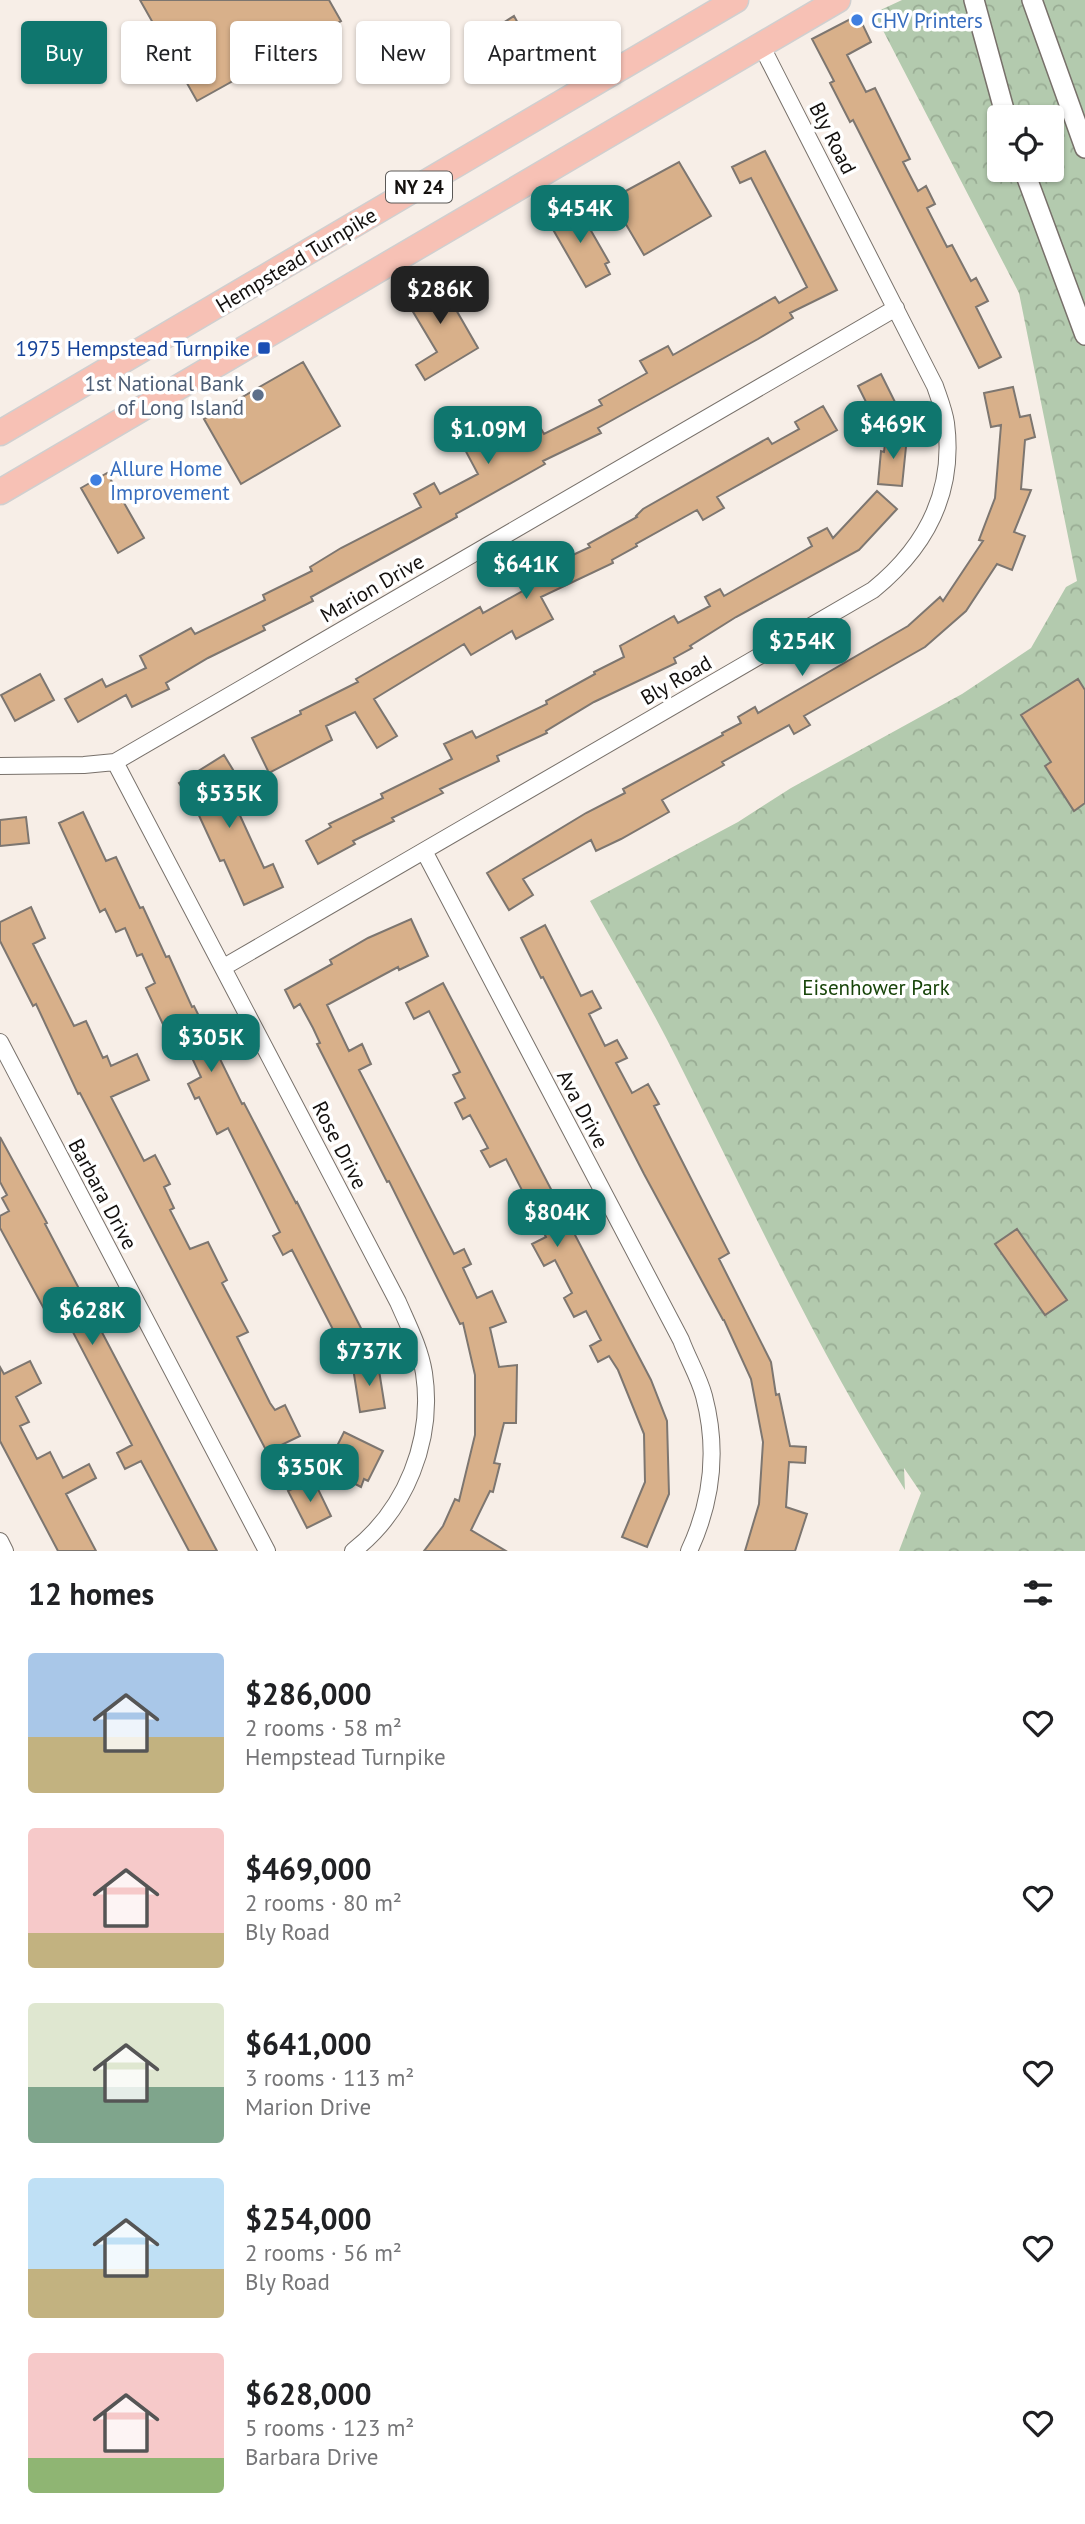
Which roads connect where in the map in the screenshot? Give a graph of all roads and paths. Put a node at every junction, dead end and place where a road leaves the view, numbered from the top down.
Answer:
1 (736, 0) edge
2 (838, 0) edge
3 (974, 0) edge
4 (1032, 0) edge
5 (761, 45) junction
6 (1003, 105) edge
7 (1085, 148) edge
8 (1028, 182) edge
9 (896, 308) junction
10 (1085, 335) edge
11 (0, 433) edge
12 (0, 492) edge
13 (116, 762) junction
14 (0, 766) edge
15 (424, 851) junction
16 (224, 967) junction
17 (0, 1042) edge
18 (0, 1541) edge
19 (5, 1551) edge
20 (267, 1551) edge
21 (353, 1551) edge
22 (689, 1551) edge

1 - 11 main road, Hempstead Turnpike / NY 24
2 - 5 main road, NY 24
3 - 6 street
4 - 7 street
5 - 9 street, Bly Road
5 - 12 main road, NY 24
8 - 10 street
9 - 13 street, Marion Drive
9 - 15 street, Bly Road
13 - 14 street, Marion Drive
13 - 16 street, Rose Drive
15 - 16 street, Bly Road
15 - 22 street, Ava Drive
16 - 21 street, Rose Drive
17 - 20 street, Barbara Drive
18 - 19 street

